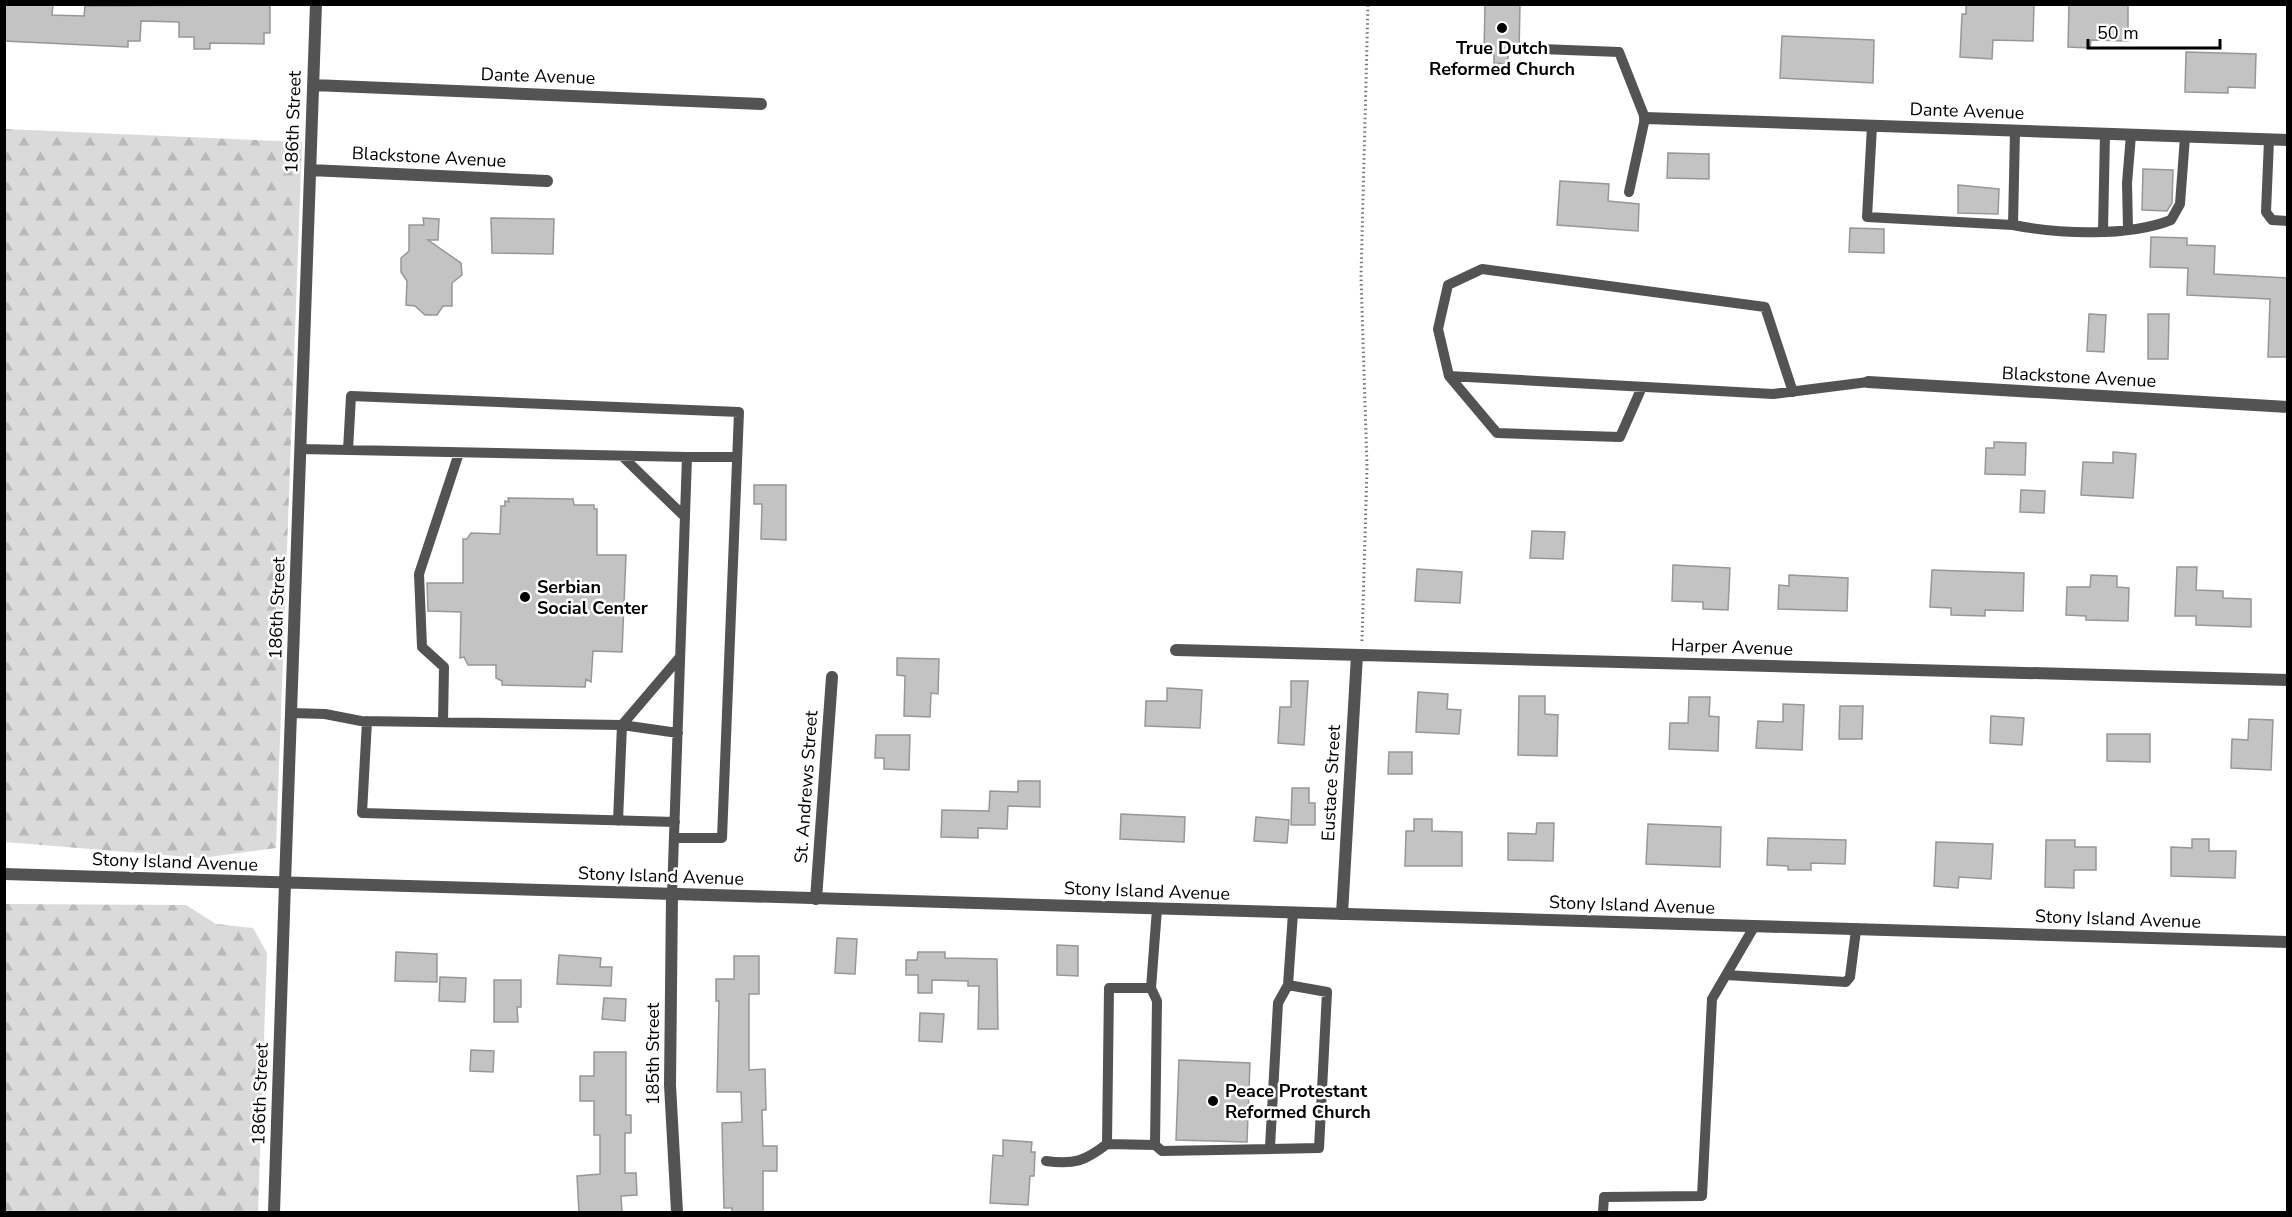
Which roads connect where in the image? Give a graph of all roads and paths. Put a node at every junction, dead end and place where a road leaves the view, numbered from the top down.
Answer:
1 (316, 4) edge
2 (1368, 4) edge
3 (1541, 49) dead end
4 (313, 85) junction
5 (761, 104) dead end
6 (1645, 118) junction
7 (1872, 126) junction
8 (2015, 131) junction
9 (2105, 134) junction
10 (2131, 135) junction
11 (2185, 137) junction
12 (2269, 140) junction
13 (2288, 140) edge
14 (310, 170) junction
15 (547, 181) dead end
16 (1629, 192) dead end
17 (2288, 221) edge
18 (2013, 225) junction
19 (2128, 229) junction
20 (2103, 231) junction
21 (1449, 376) junction
22 (1868, 382) joint
23 (1642, 387) junction
24 (1793, 392) junction
25 (2288, 407) edge
26 (300, 449) junction
27 (348, 450) junction
28 (459, 453) junction
29 (622, 456) junction
30 (737, 457) junction
31 (687, 458) junction
32 (685, 517) junction
33 (1176, 650) dead end
34 (1360, 655) junction
35 (680, 657) junction
36 (831, 677) dead end
37 (2288, 680) edge
38 (291, 713) junction
39 (367, 721) junction
40 (443, 722) junction
41 (622, 725) junction
42 (678, 733) junction
43 (618, 821) junction
44 (675, 822) junction
45 (674, 838) junction
46 (4, 874) edge
47 (285, 884) junction
48 (672, 895) junction
49 (816, 899) junction
50 (1157, 909) junction
51 (1293, 913) junction
52 (1342, 914) junction
53 (1754, 927) junction
54 (1856, 930) junction
55 (2288, 942) edge
56 (1726, 975) junction
57 (1288, 985) junction
58 (1151, 988) junction
59 (1107, 1144) junction
60 (1155, 1145) junction
61 (1270, 1147) junction
62 (1046, 1161) dead end
63 (274, 1212) edge
64 (677, 1212) edge
65 (1603, 1212) edge

1 - 4 street, 186th Street
2 - 34 path
3 - 6 lane
4 - 5 street, Dante Avenue
4 - 14 street, 186th Street
6 - 7 street, Dante Avenue
6 - 16 lane
7 - 8 street, Dante Avenue
7 - 18 lane
8 - 9 street, Dante Avenue
8 - 18 lane
9 - 10 street, Dante Avenue
9 - 20 lane
10 - 11 street, Dante Avenue
10 - 19 lane
11 - 12 street, Dante Avenue
11 - 19 lane
12 - 13 street, Dante Avenue
12 - 17 lane
14 - 15 street, Blackstone Avenue
14 - 26 street, 186th Street
18 - 20 lane
19 - 20 lane
21 - 23 lane
21 - 23 lane
21 - 24 lane
22 - 24 lane
22 - 25 street, Blackstone Avenue
23 - 24 lane
26 - 27 lane
26 - 38 street, 186th Street
27 - 28 lane
27 - 30 lane
28 - 29 lane
28 - 40 lane
29 - 31 lane
29 - 32 lane
30 - 31 lane
30 - 45 lane
31 - 32 lane
32 - 35 lane
33 - 34 street, Harper Avenue
34 - 37 street, Harper Avenue
34 - 52 street, Eustace Street
35 - 41 lane
35 - 42 lane
36 - 49 street, St. Andrews Street
38 - 39 lane
38 - 47 street, 186th Street
39 - 40 lane
39 - 43 lane
40 - 41 lane
41 - 42 lane
41 - 43 lane
42 - 44 lane
43 - 44 lane
44 - 45 lane
45 - 48 lane
46 - 47 street, Stony Island Avenue
47 - 48 street, Stony Island Avenue
47 - 63 street, 186th Street
48 - 49 street, Stony Island Avenue
48 - 64 street, 185th Street
49 - 50 street, Stony Island Avenue
50 - 51 street, Stony Island Avenue
50 - 58 lane
51 - 52 street, Stony Island Avenue
51 - 57 lane
52 - 53 street, Stony Island Avenue
53 - 54 street, Stony Island Avenue
53 - 56 lane
54 - 55 street, Stony Island Avenue
54 - 56 lane
56 - 65 lane
57 - 61 lane
57 - 61 lane
58 - 59 lane
58 - 60 lane
59 - 60 lane
59 - 62 lane
60 - 61 lane

